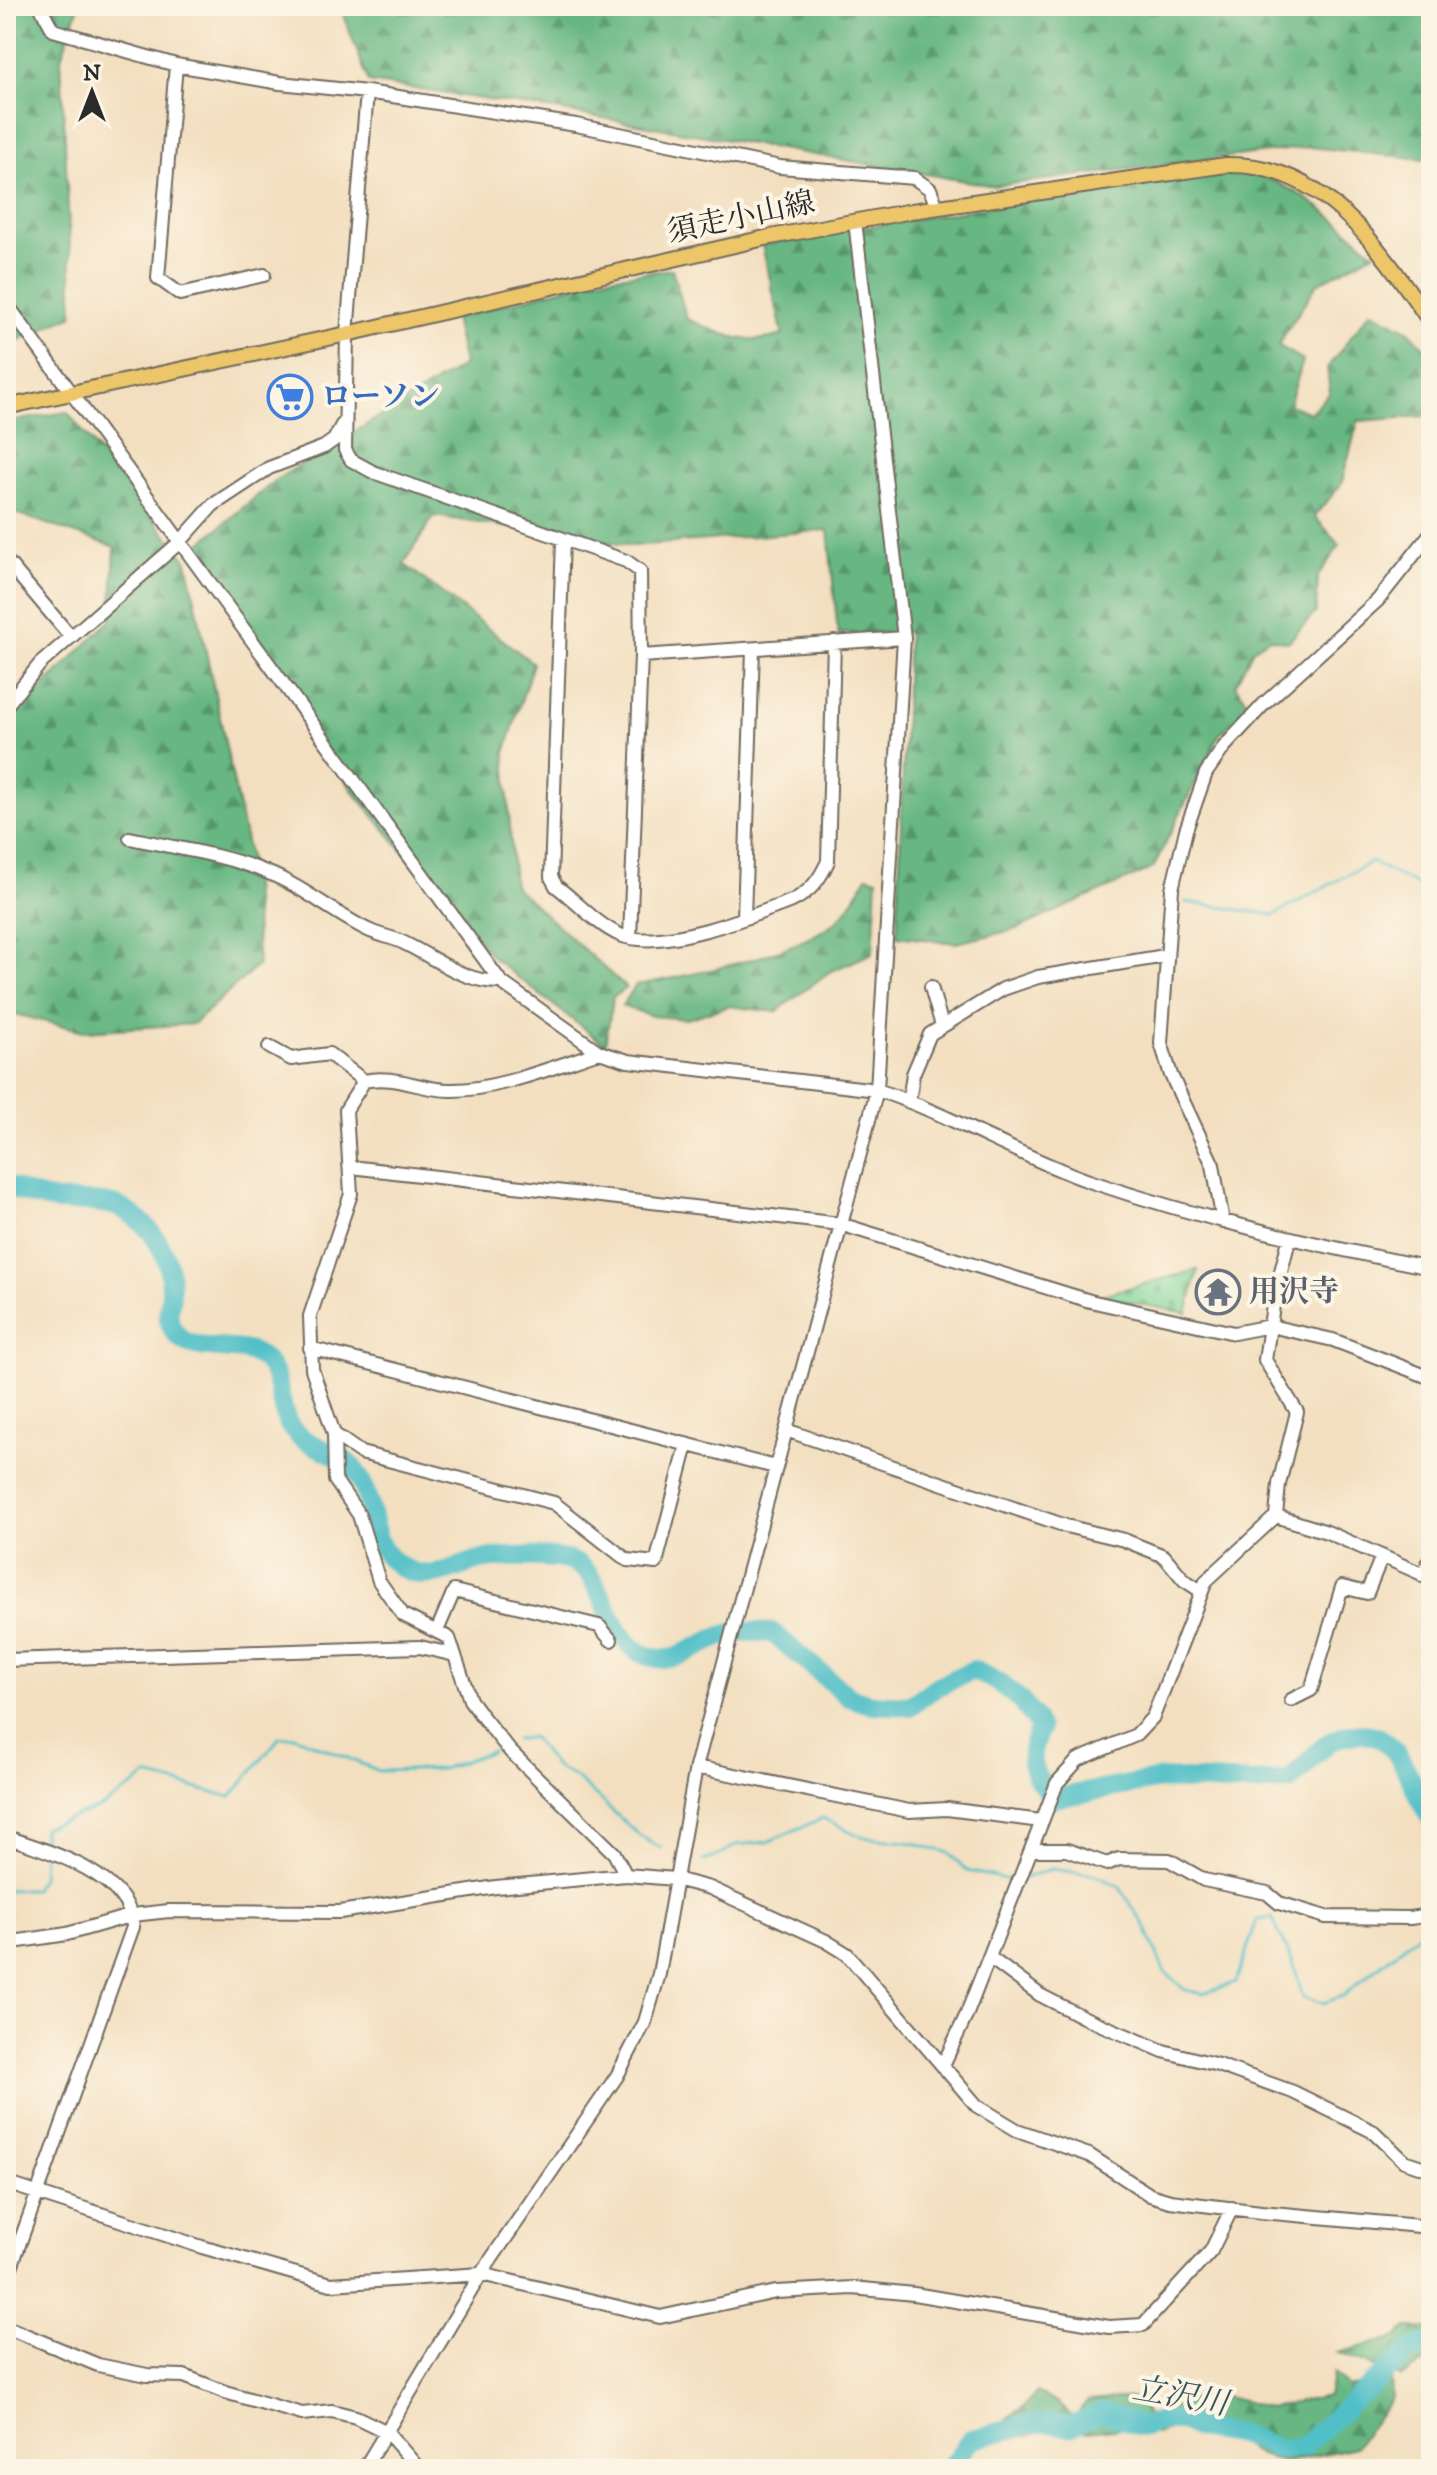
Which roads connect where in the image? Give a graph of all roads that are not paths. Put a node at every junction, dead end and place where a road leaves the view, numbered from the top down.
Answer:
1 (40, 6) edge
2 (176, 65) junction
3 (367, 92) junction
4 (937, 207) junction
5 (855, 221) junction
6 (264, 275) dead end
7 (6, 303) edge
8 (1431, 323) edge
9 (347, 334) junction
10 (68, 391) junction
11 (6, 407) edge
12 (343, 424) junction
13 (1431, 533) edge
14 (563, 539) junction
15 (180, 542) junction
16 (6, 560) edge
17 (71, 637) junction
18 (904, 638) junction
19 (834, 642) junction
20 (753, 649) junction
21 (641, 656) junction
22 (6, 706) edge
23 (130, 838) dead end
24 (744, 917) junction
25 (630, 938) junction
26 (1165, 956) junction
27 (501, 982) junction
28 (931, 987) dead end
29 (942, 1026) junction
30 (269, 1047) dead end
31 (599, 1052) junction
32 (364, 1081) junction
33 (877, 1090) junction
34 (909, 1101) junction
35 (351, 1167) junction
36 (1223, 1222) junction
37 (840, 1224) junction
38 (1289, 1240) junction
39 (1431, 1268) edge
40 (1270, 1326) junction
41 (310, 1348) junction
42 (1431, 1378) edge
43 (786, 1430) junction
44 (333, 1438) junction
45 (687, 1445) junction
46 (775, 1467) junction
47 (1276, 1516) junction
48 (1382, 1556) junction
49 (1431, 1556) edge
50 (1427, 1577) edge
51 (1201, 1591) junction
52 (437, 1631) junction
53 (611, 1640) dead end
54 (455, 1655) junction
55 (6, 1660) edge
56 (1291, 1700) dead end
57 (696, 1767) junction
58 (1043, 1816) junction
59 (6, 1837) edge
60 (1031, 1850) junction
61 (626, 1875) junction
62 (675, 1879) junction
63 (1431, 1910) edge
64 (133, 1915) junction
65 (6, 1943) edge
66 (989, 1957) junction
67 (944, 2063) junction
68 (1431, 2170) edge
69 (6, 2183) edge
70 (37, 2195) junction
71 (1232, 2208) junction
72 (1431, 2227) edge
73 (481, 2274) junction
74 (6, 2281) edge
75 (6, 2327) edge
76 (387, 2432) junction
77 (364, 2469) edge
78 (419, 2469) edge

1 - 2 street
2 - 3 street
2 - 6 street
3 - 4 street
3 - 9 street
4 - 5 main road, 須走小山線
4 - 8 main road, 須走小山線
5 - 9 main road, 須走小山線
5 - 18 street
7 - 10 street
9 - 10 main road, 須走小山線
9 - 12 street
10 - 11 main road, 須走小山線
10 - 15 street
12 - 14 street
12 - 15 street
13 - 26 street
14 - 21 street
14 - 25 street
15 - 17 street
15 - 27 street
16 - 17 street
17 - 22 street
18 - 19 street
18 - 33 street
19 - 20 street
19 - 24 street
20 - 21 street
20 - 24 street
21 - 25 street
23 - 27 street
24 - 25 street
26 - 29 street
26 - 36 street
27 - 31 street
28 - 29 street
29 - 34 street
30 - 32 street
31 - 32 street
31 - 33 street
32 - 35 street
33 - 34 street
33 - 37 street
34 - 36 street
35 - 37 street
35 - 41 street
36 - 38 street
37 - 40 street
37 - 43 street
38 - 39 street
38 - 40 street
40 - 42 street
40 - 47 street
41 - 44 street
41 - 45 street
43 - 46 street
43 - 51 street
44 - 45 street
44 - 52 street
45 - 46 street
46 - 57 street
47 - 48 street
47 - 51 street
48 - 50 street
48 - 56 street
49 - 50 street
51 - 58 street
52 - 53 street
52 - 54 street
54 - 55 street
54 - 61 street
57 - 58 street
57 - 62 street
58 - 60 street
59 - 64 street
60 - 63 street
60 - 66 street
61 - 62 street
61 - 64 street
62 - 67 street
62 - 73 street
64 - 65 street
64 - 70 street
66 - 67 street
66 - 68 street
67 - 71 street
69 - 70 street
70 - 73 street
70 - 74 street
71 - 72 street
71 - 73 street
73 - 76 street
75 - 76 street
76 - 77 street
76 - 78 street

